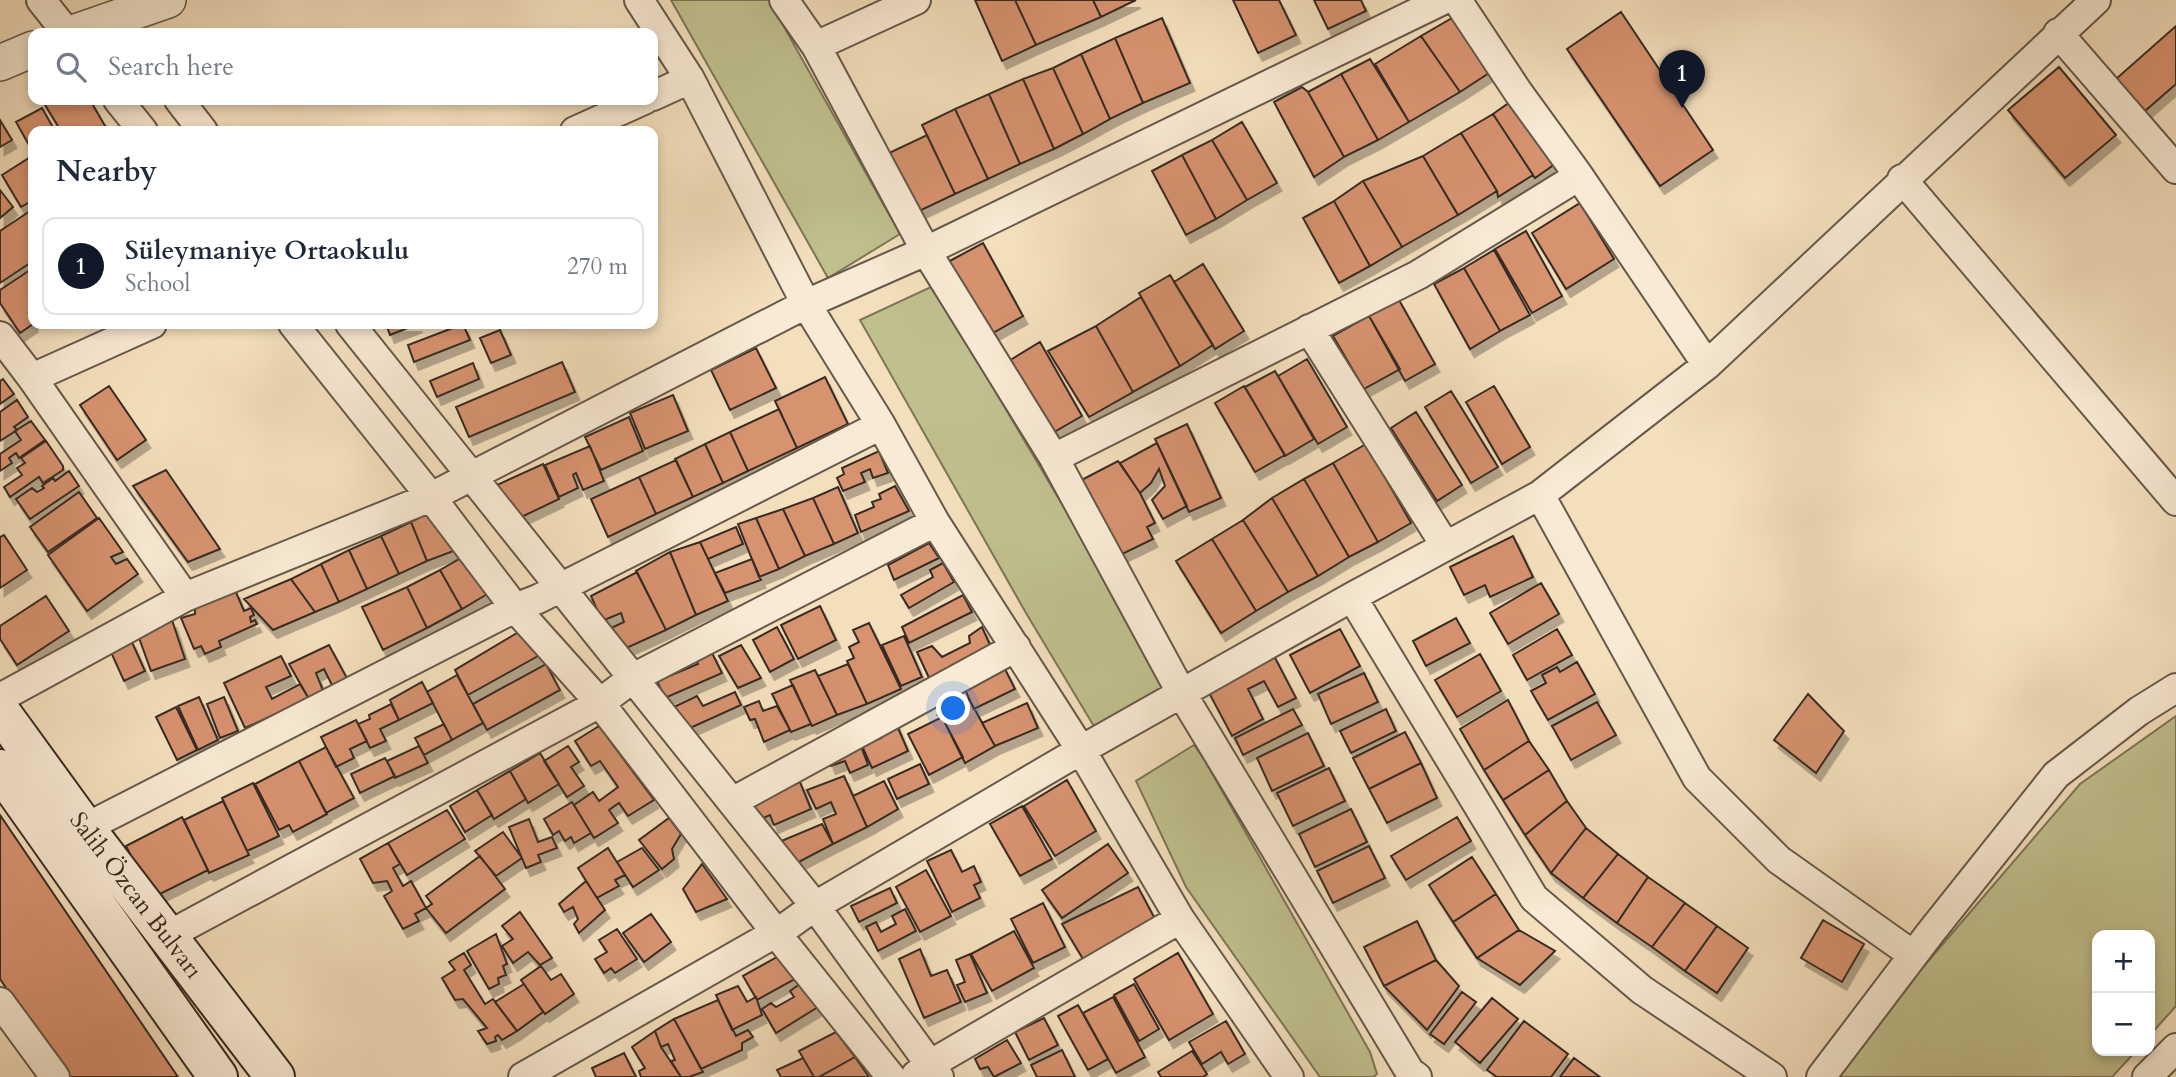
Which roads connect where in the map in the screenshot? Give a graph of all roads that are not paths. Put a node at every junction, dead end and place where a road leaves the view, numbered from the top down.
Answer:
1 (41, 0) edge
2 (168, 0) edge
3 (639, 0) edge
4 (784, 0) edge
5 (916, 0) edge
6 (1443, 0) edge
7 (1457, 0) edge
8 (2096, 0) edge
9 (124, 26) edge
10 (63, 28) edge
11 (657, 28) edge
12 (658, 29) edge
13 (2058, 33) junction
14 (816, 46) junction
15 (28, 51) edge
16 (0, 63) edge
17 (690, 79) junction
18 (658, 94) edge
19 (122, 105) edge
20 (183, 105) edge
21 (633, 105) edge
22 (139, 126) edge
23 (199, 126) edge
24 (586, 126) edge
25 (2176, 169) edge
26 (1579, 176) junction
27 (1902, 180) junction
28 (926, 251) junction
29 (806, 304) junction
30 (141, 329) edge
31 (297, 329) edge
32 (354, 329) edge
33 (1309, 329) junction
34 (0, 336) edge
35 (1707, 365) junction
36 (32, 378) junction
37 (881, 425) junction
38 (1054, 458) junction
39 (470, 477) junction
40 (1540, 495) junction
41 (431, 497) junction
42 (2176, 501) edge
43 (934, 522) junction
44 (1445, 545) junction
45 (559, 586) junction
46 (185, 597) junction
47 (1352, 597) junction
48 (515, 608) junction
49 (1016, 647) junction
50 (633, 678) junction
51 (2176, 688) edge
52 (1182, 694) junction
53 (0, 698) edge
54 (600, 703) junction
55 (0, 711) edge
56 (1081, 750) junction
57 (0, 769) edge
58 (732, 802) junction
59 (85, 828) junction
60 (815, 906) junction
61 (1180, 919) junction
62 (776, 933) junction
63 (169, 935) junction
64 (1913, 955) junction
65 (0, 1002) edge
66 (2176, 1048) edge
67 (927, 1073) edge
68 (1409, 1075) edge
69 (55, 1077) edge
70 (218, 1077) edge
71 (275, 1077) edge
72 (523, 1077) edge
73 (891, 1077) edge
74 (1289, 1077) edge
75 (1772, 1077) edge
76 (1821, 1077) edge
77 (2147, 1077) edge

1 - 10 street
2 - 9 street
3 - 11 street
4 - 14 street
5 - 14 street
6 - 28 street
7 - 26 street
8 - 13 street
12 - 17 street
13 - 25 street
13 - 27 street
14 - 28 street
15 - 16 street
17 - 18 street
17 - 29 street
19 - 22 street
20 - 23 street
21 - 24 street
26 - 33 street
26 - 35 street
27 - 35 street
27 - 42 street
28 - 29 street
28 - 38 street
29 - 37 street
29 - 39 street
30 - 36 street
31 - 41 street
32 - 39 street
33 - 38 street
33 - 44 street
34 - 36 street
35 - 40 street
36 - 46 street
37 - 43 street
37 - 45 street
38 - 52 street
39 - 41 street
39 - 45 street
40 - 44 street
40 - 64 street
41 - 46 street
41 - 48 street
43 - 49 street
43 - 50 street
44 - 47 street
45 - 48 street
45 - 50 street
46 - 53 street
47 - 52 street
47 - 75 street
48 - 54 street
48 - 59 street
49 - 56 street
49 - 58 street
50 - 54 street
50 - 58 street
51 - 64 street
52 - 56 street
52 - 68 street
54 - 62 street
54 - 63 street
55 - 59 main road, Salih Özcan Bulvarı
56 - 60 street
56 - 61 street
57 - 70 main road, Salih Özcan Bulvarı
58 - 60 street
59 - 63 main road, Salih Özcan Bulvarı
60 - 62 street
60 - 67 street
61 - 67 street
61 - 74 street
62 - 72 street
62 - 73 street
63 - 71 main road, Salih Özcan Bulvarı
64 - 76 street
65 - 69 street
66 - 77 street

